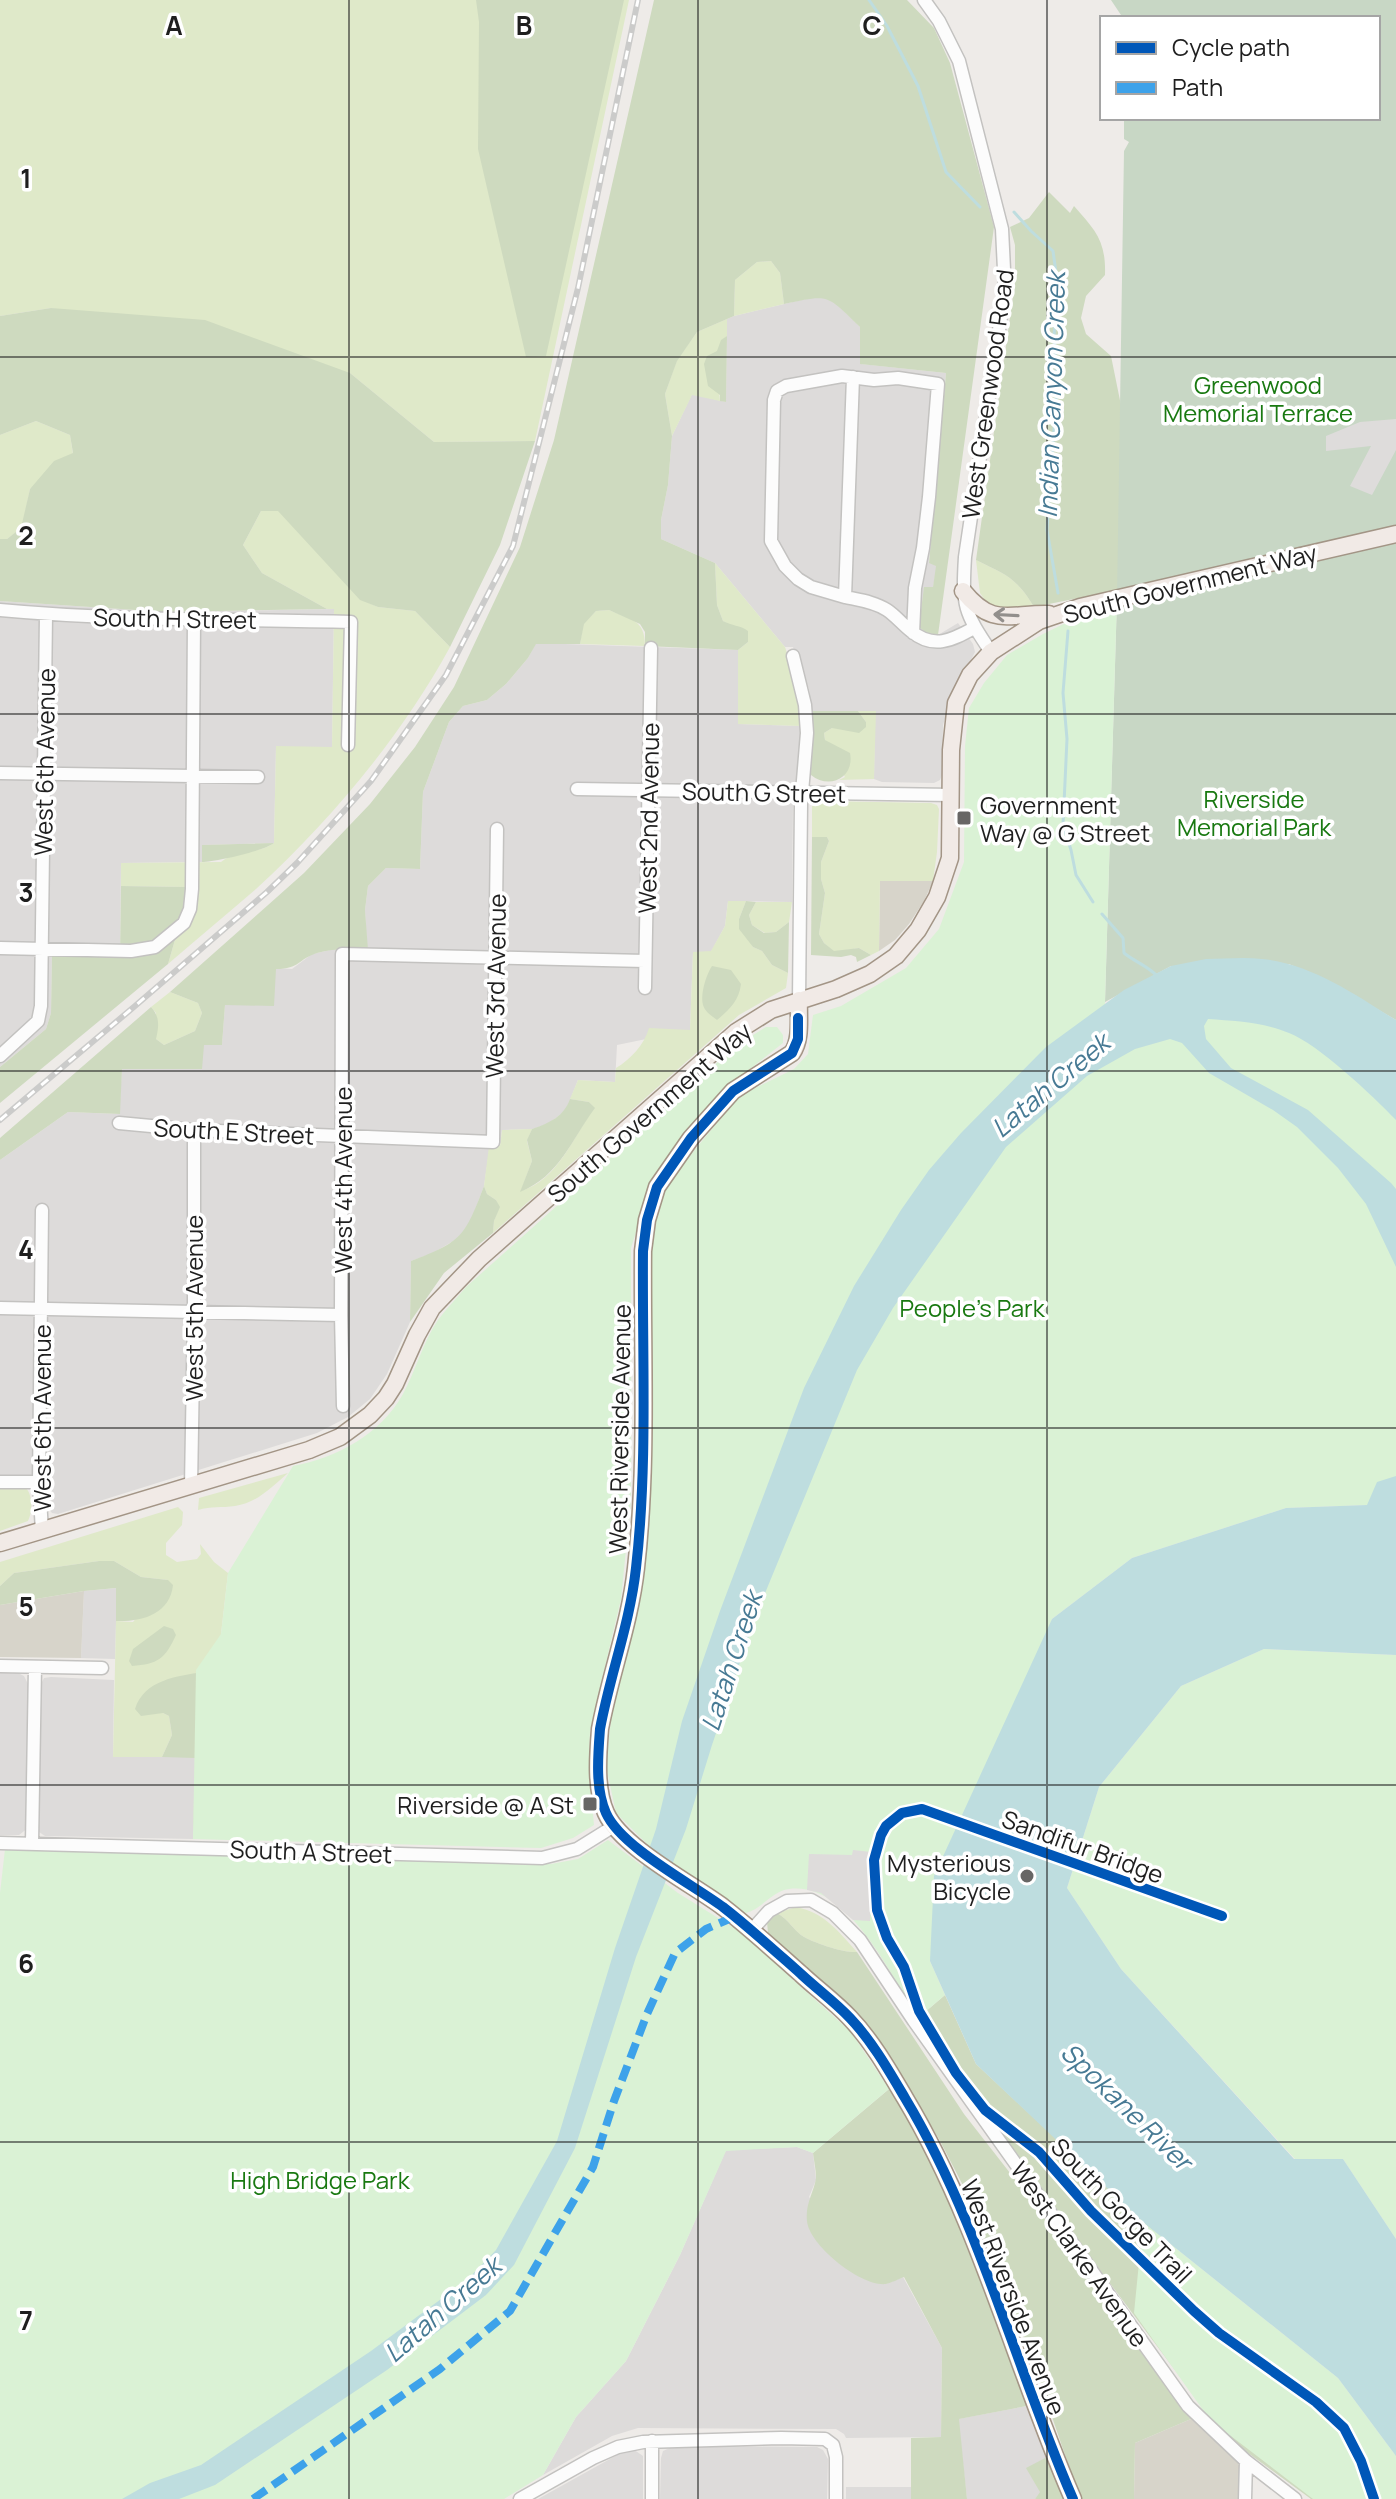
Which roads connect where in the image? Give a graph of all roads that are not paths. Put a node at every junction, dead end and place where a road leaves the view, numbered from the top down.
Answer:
1 (924, 0) edge
2 (853, 377) junction
3 (1396, 534) edge
4 (963, 591) junction
5 (845, 597) junction
6 (0, 610) edge
7 (1059, 614) junction
8 (46, 615) junction
9 (194, 621) junction
10 (974, 628) junction
11 (913, 633) junction
12 (651, 648) dead end
13 (991, 652) junction
14 (793, 656) dead end
15 (348, 745) dead end
16 (0, 773) edge
17 (43, 774) junction
18 (192, 775) junction
19 (258, 777) dead end
20 (577, 789) dead end
21 (650, 789) junction
22 (802, 792) junction
23 (951, 795) junction
24 (497, 829) dead end
25 (0, 948) edge
26 (42, 948) junction
27 (496, 957) junction
28 (645, 961) junction
29 (645, 988) dead end
30 (799, 1000) junction
31 (0, 1056) edge
32 (119, 1123) dead end
33 (194, 1130) junction
34 (342, 1137) junction
35 (493, 1142) joint
36 (42, 1210) dead end
37 (0, 1308) edge
38 (41, 1308) junction
39 (194, 1312) junction
40 (341, 1315) junction
41 (343, 1406) dead end
42 (0, 1482) edge
43 (39, 1482) junction
44 (191, 1486) junction
45 (42, 1531) junction
46 (0, 1543) edge
47 (0, 1666) edge
48 (35, 1667) junction
49 (102, 1668) dead end
50 (614, 1826) junction
51 (0, 1843) edge
52 (32, 1843) junction
53 (751, 1931) junction
54 (652, 2441) junction
55 (1246, 2461) junction
56 (520, 2499) edge
57 (652, 2499) edge
58 (836, 2499) edge
59 (1073, 2499) edge
60 (1245, 2499) edge
61 (1295, 2499) edge

1 - 4 street, West Greenwood Road
2 - 5 street
2 - 5 street
2 - 11 street
3 - 7 main road, South Government Way
7 -> 4 main road
4 - 10 street, West Greenwood Road
5 - 11 street
6 - 8 street, South H Street
7 - 13 main road, South Government Way
8 - 9 street, South H Street
8 - 17 street, West 6th Avenue
9 - 15 street, South H Street
9 - 18 street
10 - 11 street
10 - 13 street, West Greenwood Road
12 - 21 street, West 2nd Avenue
13 - 23 main road, South Government Way
14 - 22 street
16 - 17 street
17 - 18 street
17 - 26 street, West 6th Avenue
18 - 19 street
18 - 26 street
20 - 21 street, South G Street
21 - 22 street, South G Street
21 - 28 street, West 2nd Avenue
22 - 23 street, South G Street
22 - 30 street
23 - 30 main road, South Government Way
24 - 27 street, West 3rd Avenue
25 - 26 street
26 - 31 street, West 6th Avenue
27 - 28 street
27 - 34 street, West 4th Avenue
27 - 35 street, West 3rd Avenue
28 - 29 street, West 2nd Avenue
30 - 44 main road, South Government Way
30 - 50 main road, West Riverside Avenue
32 - 33 street, South E Street
33 - 34 street, South E Street
33 - 39 street, West 5th Avenue
34 - 35 street, South E Street
34 - 40 street, West 4th Avenue
36 - 38 street, West 6th Avenue
37 - 38 street
38 - 39 street
38 - 43 street, West 6th Avenue
39 - 40 street
39 - 44 street, West 5th Avenue
40 - 41 street, West 4th Avenue
42 - 43 street
43 - 45 street, West 6th Avenue
44 - 45 main road, South Government Way
45 - 46 main road, South Government Way
47 - 48 street
48 - 49 street
48 - 52 street
50 - 52 street, South A Street
50 - 53 main road, West Riverside Avenue
51 - 52 street, South A Street
53 - 55 street, West Clarke Avenue
53 - 59 main road, West Riverside Avenue
54 - 56 street
54 - 57 street
54 - 58 street
55 - 60 street
55 - 61 street, West Clarke Avenue

